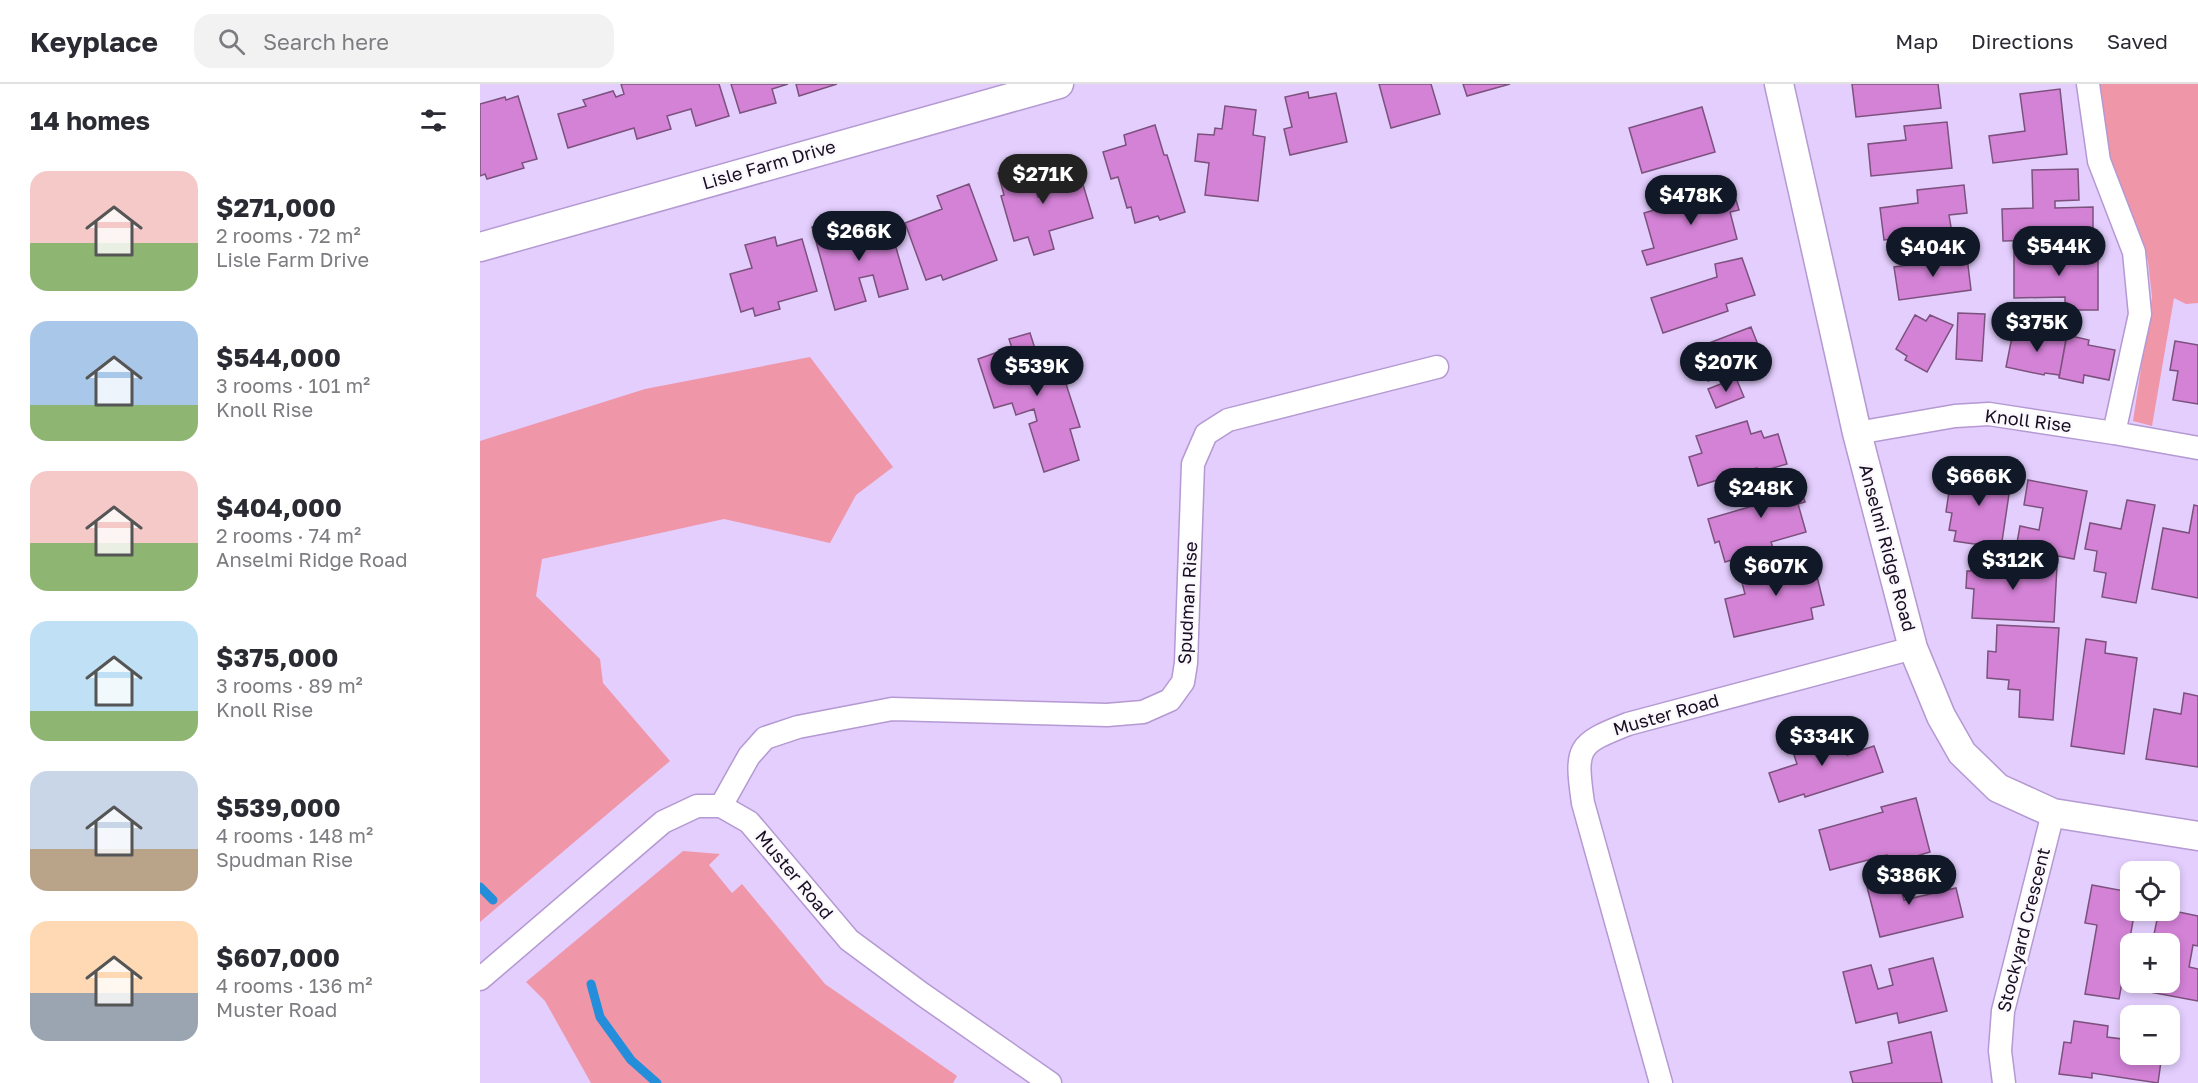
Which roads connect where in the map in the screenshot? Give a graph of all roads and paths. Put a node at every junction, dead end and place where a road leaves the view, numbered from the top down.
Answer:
1 (1059, 84) edge
2 (1779, 84) edge
3 (2088, 84) edge
4 (480, 247) edge
5 (1437, 367) dead end
6 (1857, 433) junction
7 (2114, 433) junction
8 (2198, 448) edge
9 (1913, 648) junction
10 (721, 806) junction
11 (2053, 813) junction
12 (2198, 836) edge
13 (480, 979) edge
14 (1050, 1083) edge
15 (1662, 1083) edge
16 (2004, 1083) edge

1 - 4 street, Lisle Farm Drive
2 - 6 street, Anselmi Ridge Road
3 - 7 street
5 - 10 street, Spudman Rise
6 - 7 street, Knoll Rise
6 - 9 street, Anselmi Ridge Road
7 - 8 street, Knoll Rise
9 - 11 street, Anselmi Ridge Road
9 - 15 street, Muster Road
10 - 13 street
10 - 14 street, Muster Road
11 - 12 street, Anselmi Ridge Road
11 - 16 street, Stockyard Crescent

